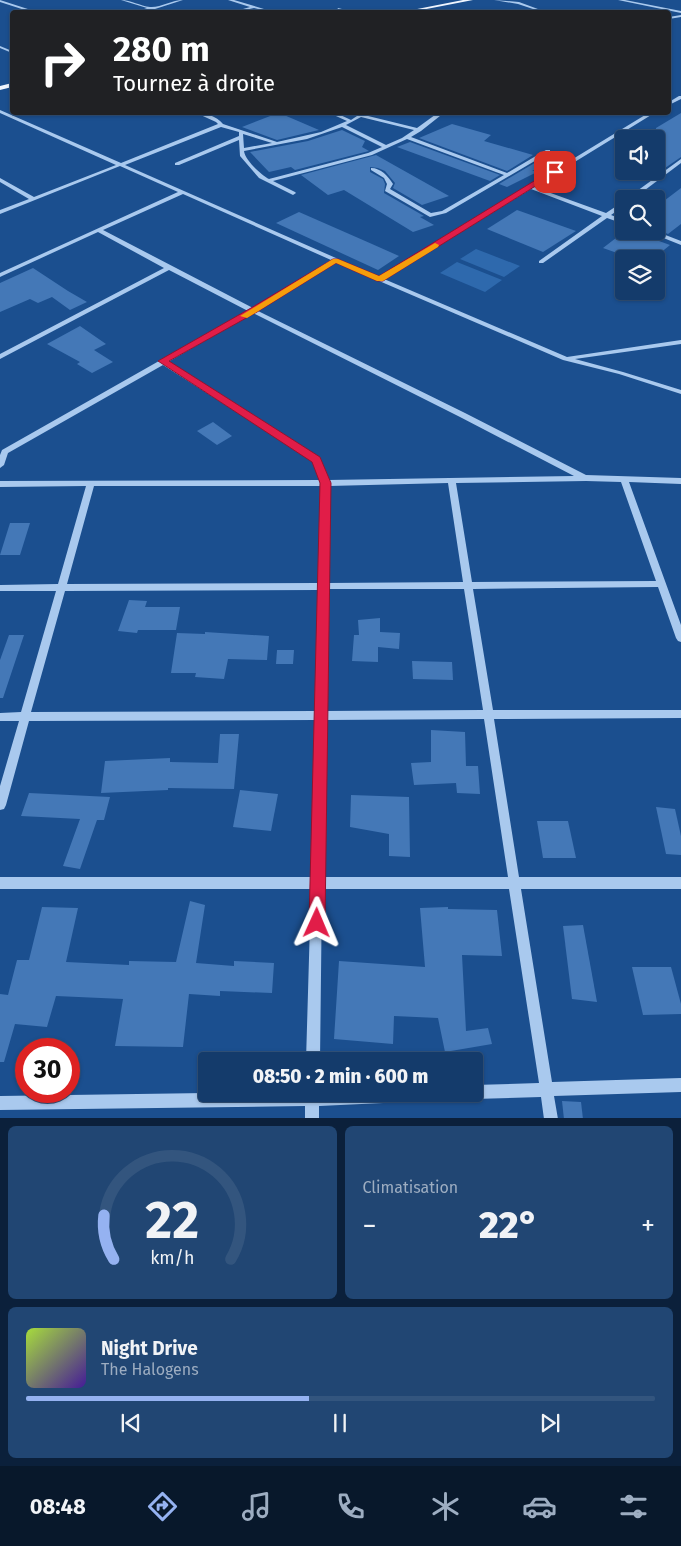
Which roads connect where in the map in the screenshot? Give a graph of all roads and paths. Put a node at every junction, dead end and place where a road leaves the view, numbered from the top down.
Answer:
1 (123, 0) edge
2 (181, 0) edge
3 (230, 0) edge
4 (471, 0) edge
5 (496, 0) edge
6 (620, 0) edge
7 (0, 1) edge
8 (254, 7) junction
9 (152, 9) junction
10 (338, 9) dead end
11 (27, 10) edge
12 (148, 10) edge
13 (156, 10) edge
14 (244, 10) edge
15 (265, 10) edge
16 (342, 10) edge
17 (418, 10) edge
18 (538, 10) edge
19 (664, 10) edge
20 (675, 95) dead end
21 (681, 96) edge
22 (0, 111) edge
23 (203, 115) edge
24 (335, 115) edge
25 (439, 115) edge
26 (649, 115) edge
27 (361, 116) joint
28 (350, 121) junction
29 (221, 125) junction
30 (342, 125) junction
31 (419, 130) junction
32 (241, 131) junction
33 (242, 137) junction
34 (407, 137) junction
35 (277, 144) junction
36 (386, 147) junction
37 (242, 150) junction
38 (548, 152) dead end
39 (681, 161) edge
40 (178, 164) dead end
41 (121, 165) junction
42 (373, 169) dead end
43 (509, 175) junction
44 (0, 180) edge
45 (268, 181) junction
46 (529, 187) junction
47 (641, 190) edge
48 (183, 192) junction
49 (293, 193) dead end
50 (34, 199) junction
51 (615, 209) edge
52 (0, 212) edge
53 (606, 216) junction
54 (615, 219) edge
55 (100, 231) junction
56 (665, 237) edge
57 (681, 243) edge
58 (335, 260) junction
59 (541, 262) dead end
60 (168, 268) junction
61 (0, 275) edge
62 (380, 279) junction
63 (254, 310) junction
64 (681, 342) edge
65 (0, 357) edge
66 (565, 359) junction
67 (162, 361) junction
68 (681, 392) edge
69 (0, 465) edge
70 (586, 478) junction
71 (624, 479) junction
72 (452, 481) junction
73 (681, 481) edge
74 (325, 483) junction
75 (0, 484) edge
76 (91, 484) junction
77 (662, 584) junction
78 (469, 585) junction
79 (323, 586) junction
80 (0, 588) edge
81 (61, 588) junction
82 (681, 638) edge
83 (489, 714) junction
84 (681, 714) edge
85 (321, 715) junction
86 (25, 716) junction
87 (0, 717) edge
88 (0, 805) edge
89 (0, 883) edge
90 (318, 883) junction
91 (516, 883) junction
92 (681, 883) edge
93 (313, 1052) edge
94 (681, 1085) edge
95 (548, 1088) junction
96 (483, 1092) edge
97 (198, 1099) edge
98 (312, 1102) edge
99 (0, 1103) edge
100 (312, 1118) edge
101 (551, 1118) edge

1 - 9 street
2 - 9 street
3 - 8 street
4 - 17 main road
5 - 18 street
6 - 19 street
7 - 11 street
8 - 14 street
8 - 15 street
9 - 12 street
9 - 13 street
10 - 16 street
20 - 21 street
22 - 41 street
23 - 29 street
24 - 28 street
25 - 31 street
26 - 46 street
27 - 28 street
27 - 31 street
28 - 30 street
29 - 32 street
29 - 41 street
30 - 35 street
30 - 36 street
31 - 34 street
32 - 33 street
32 - 35 street
33 - 37 street
33 - 40 street
34 - 36 street
34 - 43 street
35 - 37 street
36 - 45 street
37 - 45 street
38 - 43 street
39 - 47 street
41 - 48 street
41 - 50 street
42 - 43 street
44 - 50 street
45 - 49 street
46 - 53 street
46 - 62 street
48 - 55 street
48 - 58 street
50 - 52 street
51 - 53 street
53 - 54 street
53 - 59 street
55 - 60 street
55 - 61 street
56 - 57 street
58 - 62 street
58 - 63 street
60 - 63 street
60 - 65 street
62 - 66 street
63 - 67 street
63 - 70 street
64 - 66 street
66 - 68 street
67 - 69 street
67 - 74 street
70 - 71 street
70 - 72 street
71 - 73 street
71 - 77 street
72 - 74 street
72 - 78 street
74 - 76 street
74 - 79 street
75 - 76 street
76 - 81 street
77 - 78 street
77 - 82 street
78 - 79 street
78 - 83 street
79 - 81 street
79 - 85 street
80 - 81 street
81 - 86 street
83 - 84 street
83 - 85 street
83 - 91 street
85 - 86 street
85 - 90 street
86 - 87 street
86 - 88 street
89 - 90 street
90 - 91 street
90 - 93 street
91 - 92 street
91 - 95 street
94 - 95 street
95 - 96 street
95 - 101 street
97 - 99 street
98 - 100 street

